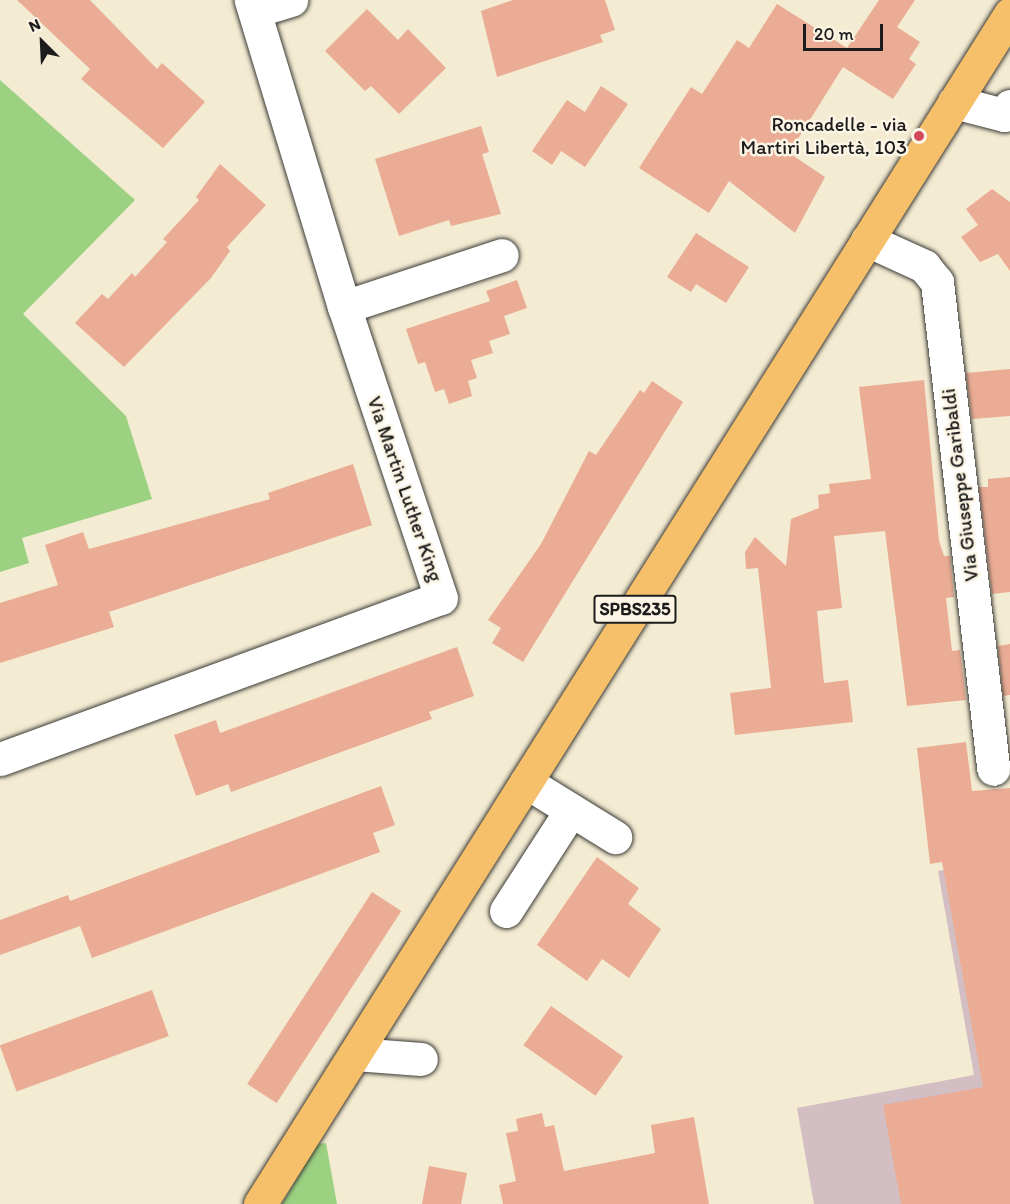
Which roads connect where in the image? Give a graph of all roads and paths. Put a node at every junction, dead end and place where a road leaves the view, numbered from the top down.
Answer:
1 (291, 0) edge
2 (253, 6) edge
3 (1006, 29) edge
4 (954, 102) junction
5 (1010, 106) edge
6 (867, 240) junction
7 (502, 255) dead end
8 (344, 308) junction
9 (0, 759) edge
10 (993, 769) dead end
11 (526, 782) junction
12 (571, 810) junction
13 (615, 837) dead end
14 (506, 910) dead end
15 (355, 1054) junction
16 (421, 1059) dead end
17 (260, 1204) edge

1 - 2 street
2 - 8 street, Via Martin Luther King
3 - 4 main road, SPBS235
4 - 5 street
4 - 6 main road, SPBS235
6 - 10 street, Via Giuseppe Garibaldi
6 - 11 main road, SPBS235
7 - 8 street
8 - 9 street, Via Martin Luther King
11 - 12 street
11 - 15 main road, SPBS235
12 - 13 street
12 - 14 street
15 - 16 street
15 - 17 main road, SPBS235

